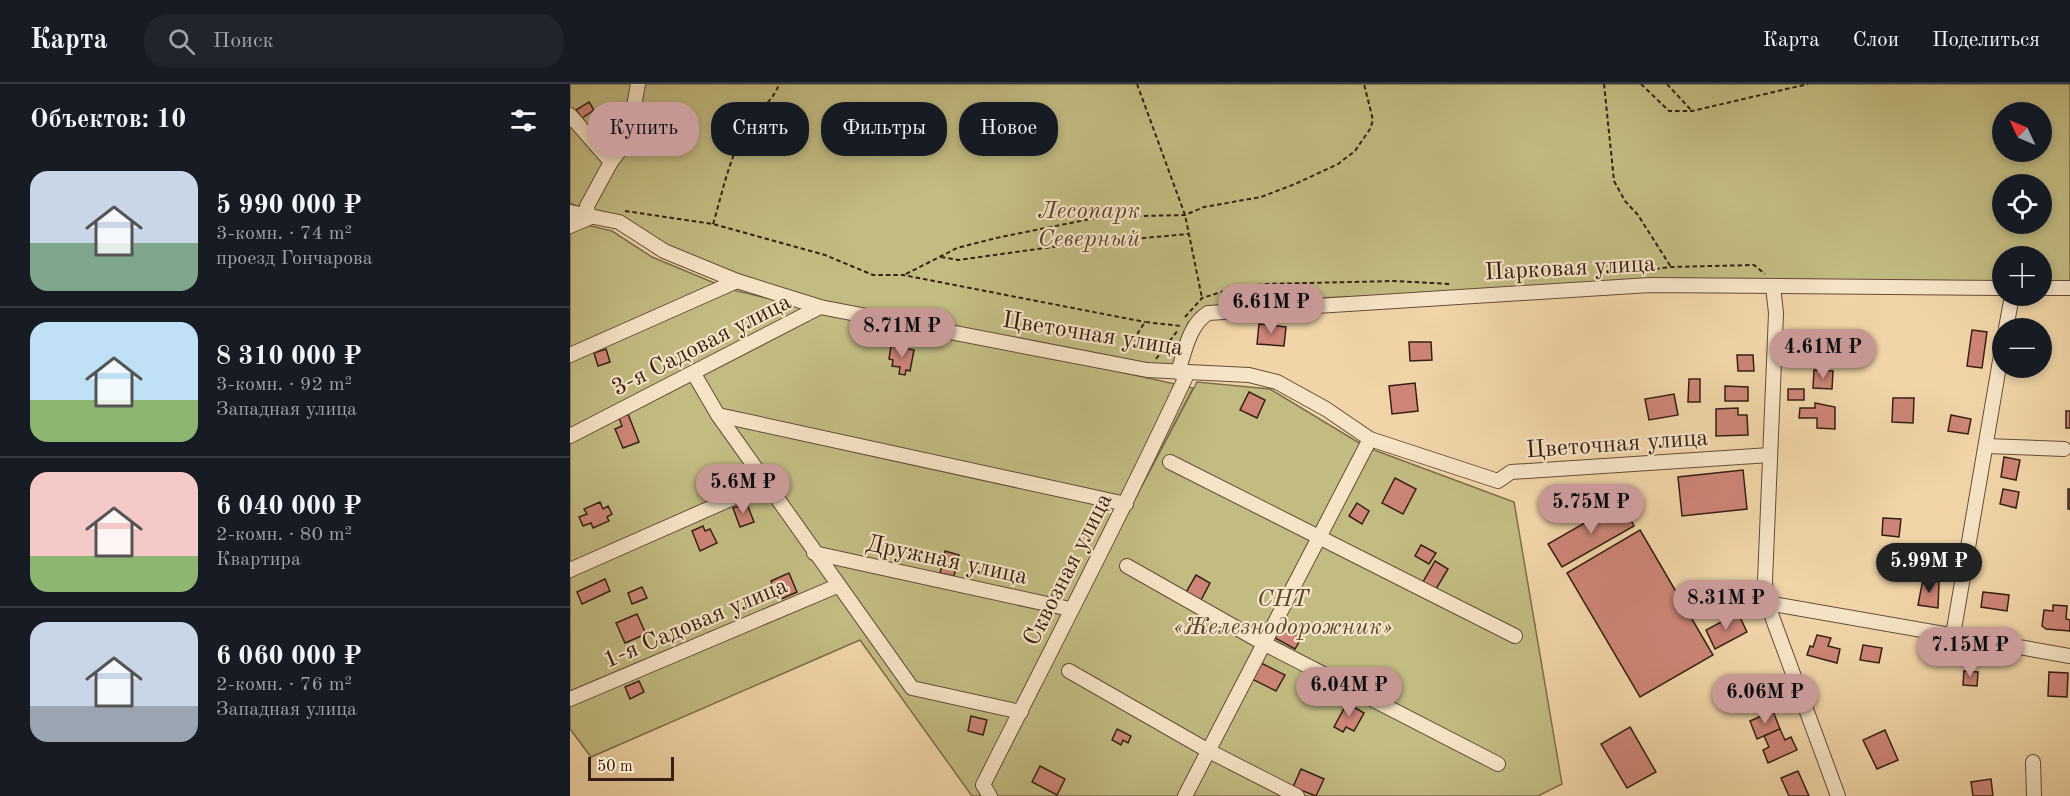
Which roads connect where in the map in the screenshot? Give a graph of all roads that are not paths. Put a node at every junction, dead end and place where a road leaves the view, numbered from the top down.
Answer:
1 (638, 84) edge
2 (570, 115) edge
3 (611, 162) junction
4 (570, 212) edge
5 (589, 218) junction
6 (570, 226) edge
7 (737, 281) junction
8 (1773, 286) junction
9 (1992, 288) edge
10 (2052, 288) edge
11 (2070, 288) edge
12 (820, 307) junction
13 (570, 355) edge
14 (1183, 372) junction
15 (694, 374) junction
16 (1997, 378) edge
17 (718, 415) junction
18 (570, 436) edge
19 (1371, 439) junction
20 (1986, 446) junction
21 (2064, 449) dead end
22 (1770, 455) junction
23 (1170, 462) dead end
24 (767, 483) junction
25 (1126, 504) junction
26 (1319, 535) junction
27 (814, 553) junction
28 (1127, 566) dead end
29 (570, 570) edge
30 (837, 586) junction
31 (1767, 603) junction
32 (1070, 609) junction
33 (1953, 635) junction
34 (1515, 636) dead end
35 (1263, 643) junction
36 (2070, 656) edge
37 (1069, 672) dead end
38 (570, 699) edge
39 (1022, 712) junction
40 (1207, 750) junction
41 (2032, 762) dead end
42 (1498, 764) dead end
43 (986, 791) edge
44 (1185, 796) edge
45 (1298, 796) edge
46 (1838, 796) edge
47 (2034, 796) edge

1 - 3 street
2 - 3 street
3 - 5 street
4 - 5 street
5 - 6 street
5 - 7 street, Цветочная улица
7 - 12 street, Цветочная улица
7 - 13 street
8 - 9 street, Парковая улица
8 - 14 street, Парковая улица
8 - 22 street
10 - 11 street
12 - 14 street, Цветочная улица
12 - 15 street, 3-я Садовая улица
14 - 19 street, Цветочная улица
14 - 25 street, Сквозная улица
15 - 17 street
15 - 18 street, 3-я Садовая улица
16 - 20 street
17 - 24 street
17 - 25 street
19 - 22 street, Цветочная улица
19 - 26 street
20 - 21 street
20 - 33 street
22 - 31 street
23 - 26 street
24 - 27 street
24 - 29 street
25 - 32 street, Сквозная улица
26 - 34 street
26 - 35 street
27 - 30 street
27 - 32 street, Дружная улица
28 - 35 street
30 - 38 street, 1-я Садовая улица
30 - 39 street
31 - 33 street
31 - 46 street
32 - 39 street, Сквозная улица
33 - 36 street
35 - 40 street
35 - 42 street
37 - 40 street
39 - 43 street, Сквозная улица
40 - 44 street
40 - 45 street
41 - 47 street

